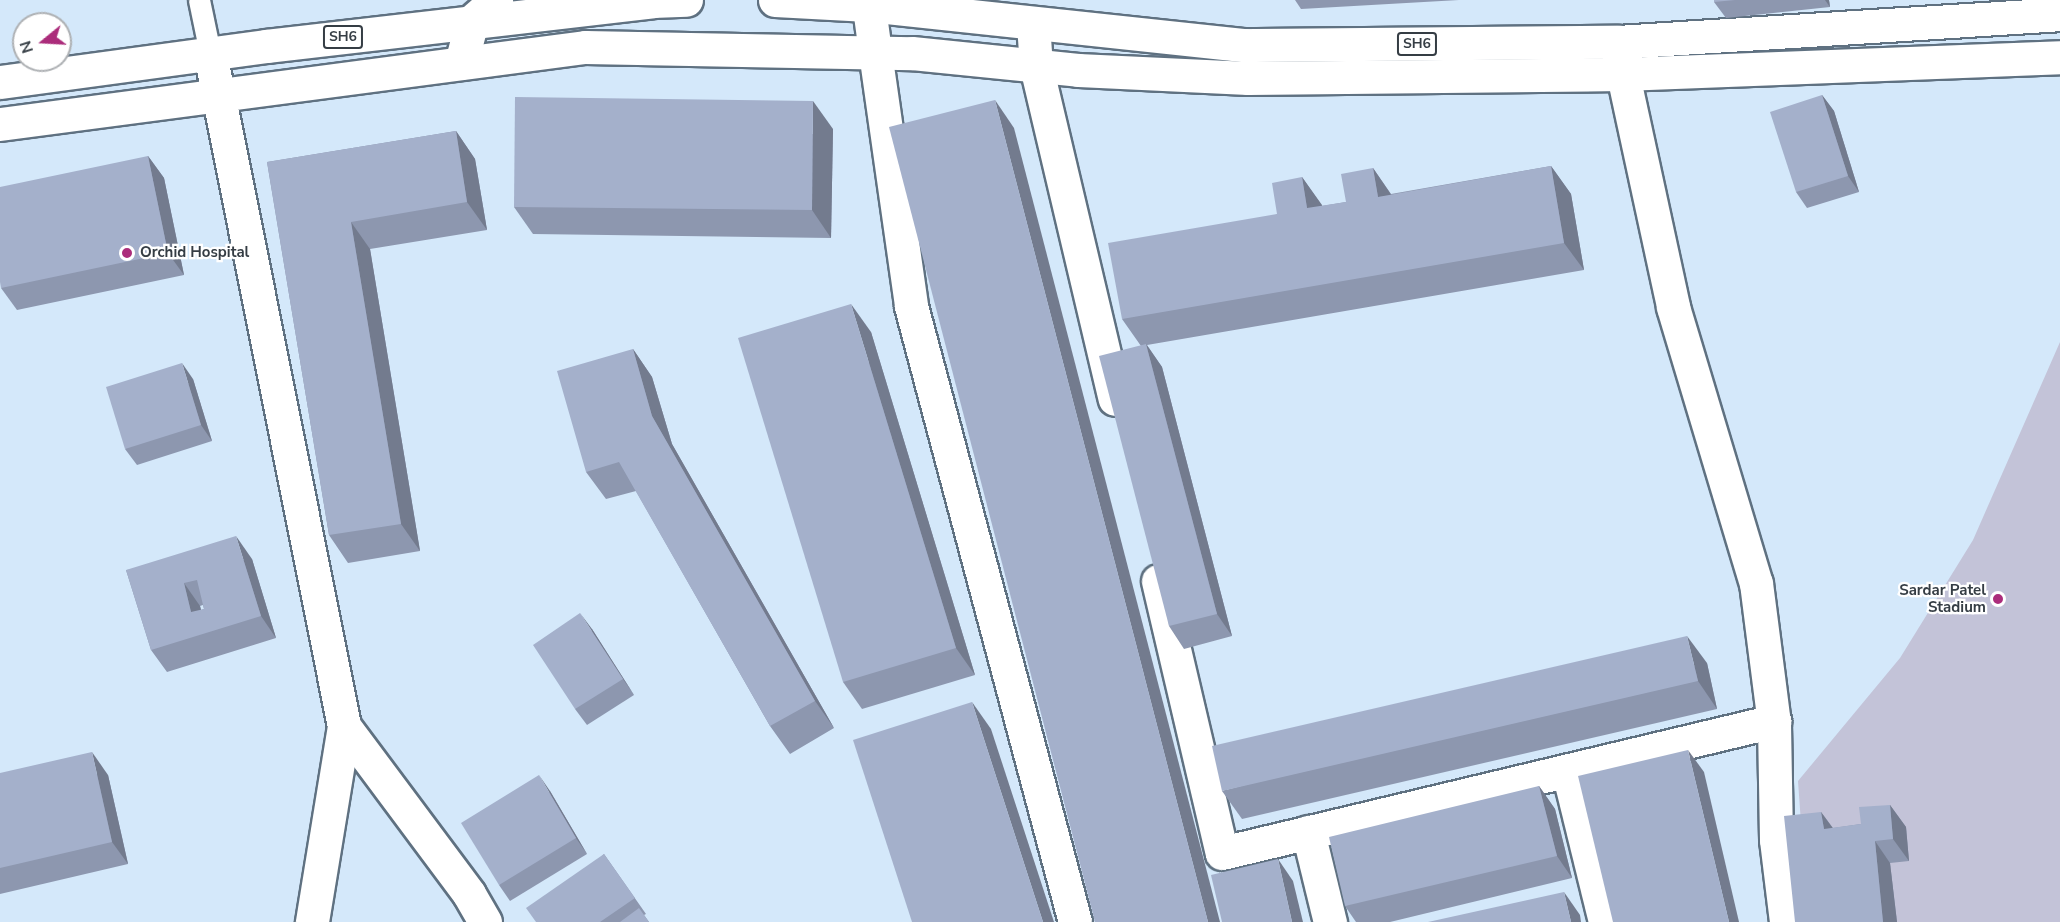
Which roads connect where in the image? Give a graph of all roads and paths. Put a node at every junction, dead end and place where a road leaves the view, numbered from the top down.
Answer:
1 (200, 0) edge
2 (496, 0) edge
3 (686, 0) edge
4 (775, 0) edge
5 (868, 3) edge
6 (2060, 14) edge
7 (472, 21) junction
8 (1033, 24) junction
9 (1617, 42) junction
10 (875, 52) junction
11 (210, 53) junction
12 (2060, 57) edge
13 (461, 63) junction
14 (1036, 66) junction
15 (1622, 74) junction
16 (0, 82) edge
17 (219, 95) junction
18 (0, 124) edge
19 (1121, 425) edge
20 (1151, 552) edge
21 (1774, 721) junction
22 (344, 726) junction
23 (1568, 771) junction
24 (1308, 832) junction
25 (312, 922) edge
26 (485, 922) edge
27 (1075, 922) edge
28 (1330, 922) edge
29 (1605, 922) edge
30 (1786, 922) edge

1 - 11 lane
2 - 7 street
3 - 7 street, SH6
4 - 5 street, SH6
5 - 8 street, SH6
5 - 10 street
6 - 9 street, SH6
7 - 11 street, SH6
7 - 13 street
8 - 9 street, SH6
8 - 14 street
9 - 15 street
10 - 13 street
10 - 14 street
10 - 27 street
11 - 16 street, SH6
11 - 17 street
12 - 15 street
13 - 17 street
14 - 15 street
14 - 19 street
15 - 21 street
17 - 18 street
17 - 22 street
20 - 24 street
21 - 23 street
21 - 30 street
22 - 25 street
22 - 26 street
23 - 24 street
23 - 29 street
24 - 28 street

